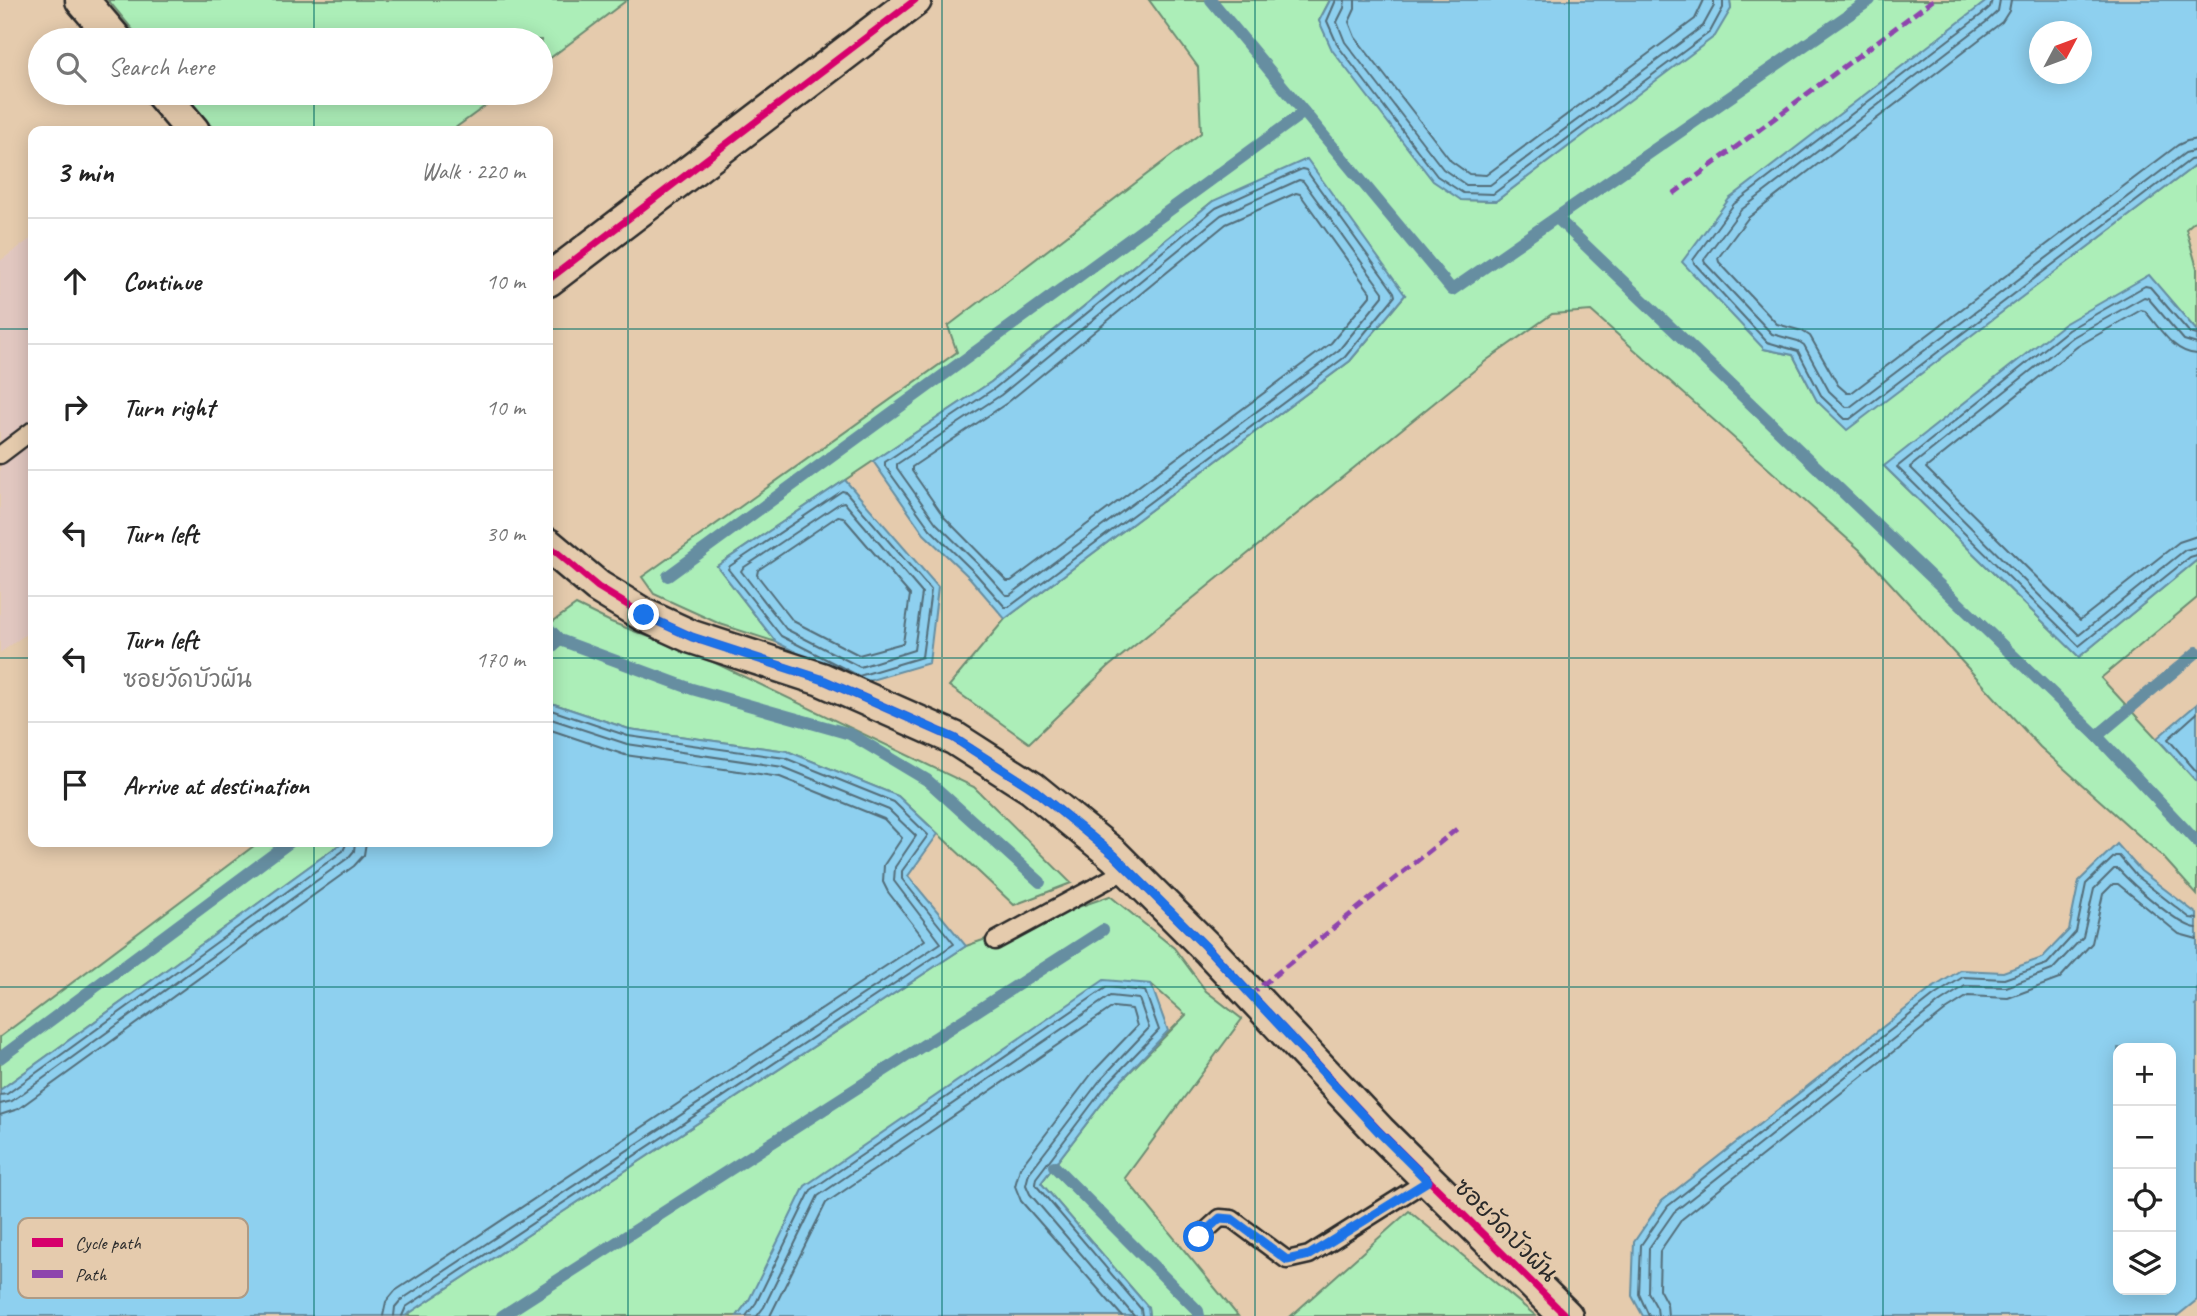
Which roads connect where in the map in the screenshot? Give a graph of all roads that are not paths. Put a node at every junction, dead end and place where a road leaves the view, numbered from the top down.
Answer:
1 (82, 0) edge
2 (915, 0) edge
3 (106, 28) edge
4 (171, 105) edge
5 (189, 126) edge
6 (553, 277) edge
7 (28, 434) edge
8 (0, 455) edge
9 (553, 549) edge
10 (1128, 869) junction
11 (995, 941) dead end
12 (1428, 1181) junction
13 (1199, 1237) dead end
14 (1566, 1316) edge

1 - 3 street
2 - 6 street
4 - 5 street
7 - 8 lane
9 - 10 street, ซอยวัดบัวผัน
10 - 11 lane
10 - 12 street, ซอยวัดบัวผัน
12 - 13 lane
12 - 14 street, ซอยวัดบัวผัน

